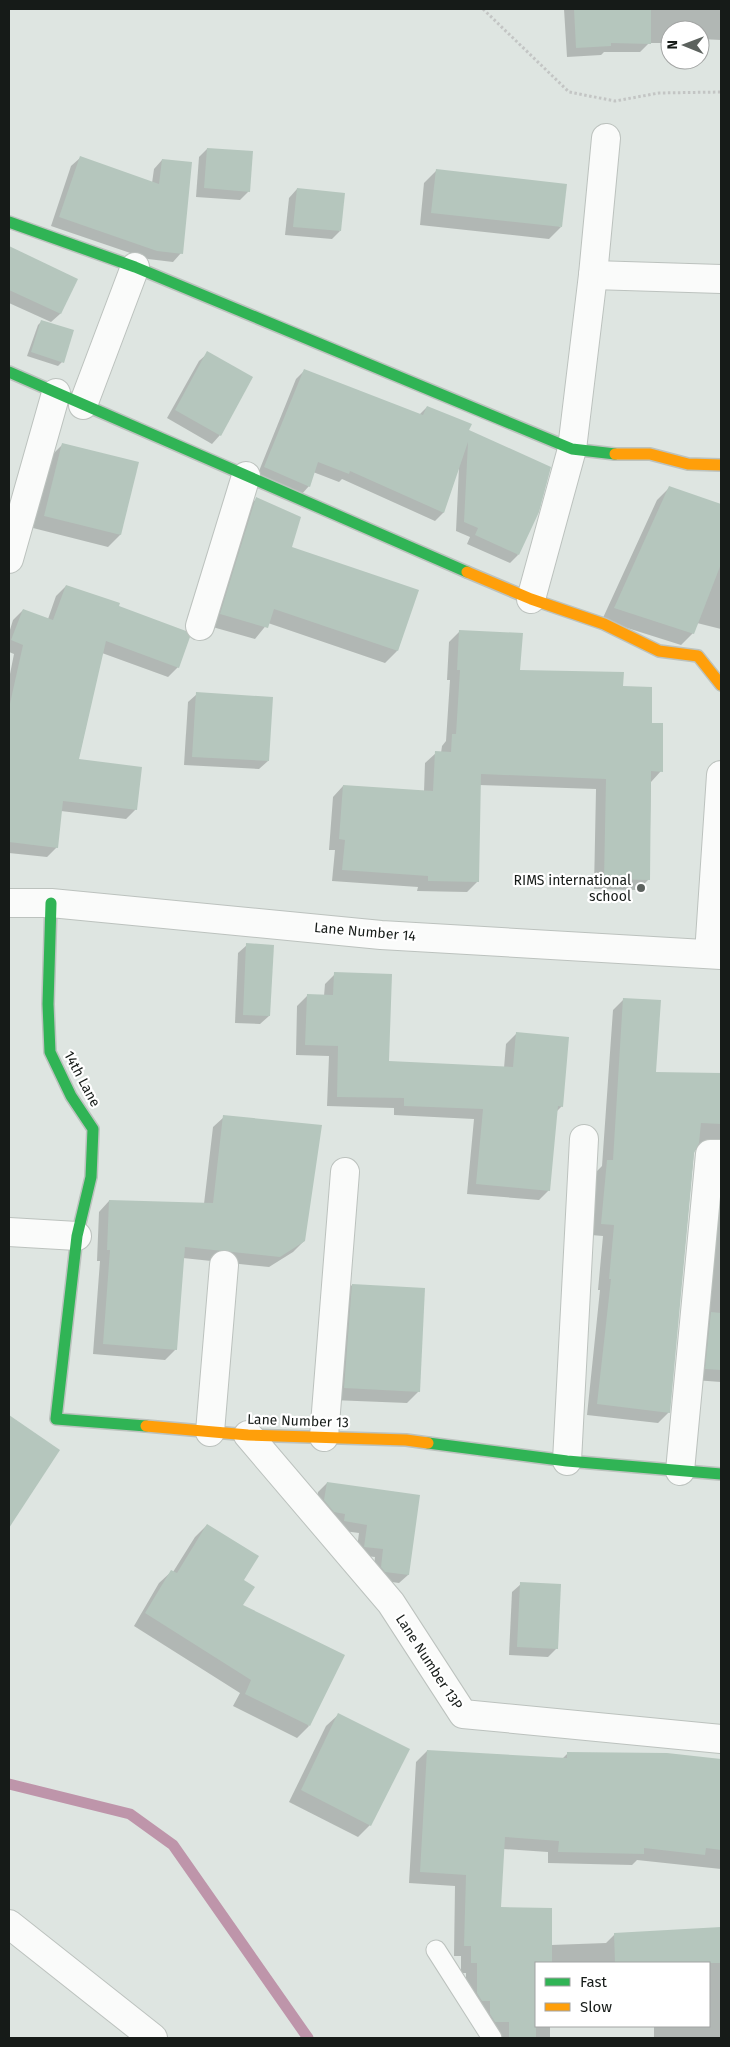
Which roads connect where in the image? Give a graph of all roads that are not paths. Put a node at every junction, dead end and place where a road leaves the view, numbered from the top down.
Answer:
1 (606, 138) dead end
2 (9, 222) edge
3 (135, 267) junction
4 (593, 276) junction
5 (721, 279) edge
6 (9, 372) edge
7 (56, 393) junction
8 (84, 405) junction
9 (572, 449) junction
10 (721, 465) edge
11 (246, 476) junction
12 (9, 559) edge
13 (531, 599) junction
14 (200, 626) dead end
15 (721, 685) edge
16 (721, 776) edge
17 (9, 903) edge
18 (51, 903) junction
19 (715, 955) edge
20 (584, 1139) dead end
21 (721, 1154) edge
22 (345, 1172) dead end
23 (9, 1232) edge
24 (77, 1236) junction
25 (224, 1265) dead end
26 (210, 1432) junction
27 (248, 1434) junction
28 (324, 1437) junction
29 (567, 1461) junction
30 (680, 1471) junction
31 (721, 1474) edge
32 (721, 1739) edge
33 (9, 1924) edge
34 (436, 1950) dead end
35 (153, 2038) edge
36 (492, 2038) edge

1 - 4 street
2 - 3 street
3 - 8 street
3 - 9 street
4 - 5 street
4 - 9 street
6 - 7 street
7 - 8 street
7 - 12 street
8 - 11 street
9 - 10 street
9 - 13 street
11 - 13 street
11 - 14 street
13 - 15 street
16 - 19 street
17 - 18 street, Lane Number 14
18 - 19 street, Lane Number 14
18 - 24 street, 14th Lane
20 - 29 street
21 - 30 street
22 - 28 street
23 - 24 street
24 - 26 street, Lane Number 13
25 - 26 street
26 - 27 street, Lane Number 13
27 - 28 street, Lane Number 13
27 - 32 street, Lane Number 13P
28 - 29 street, Lane Number 13
29 - 30 street, Lane Number 13
30 - 31 street, Lane Number 13
33 - 35 street
34 - 36 lane

